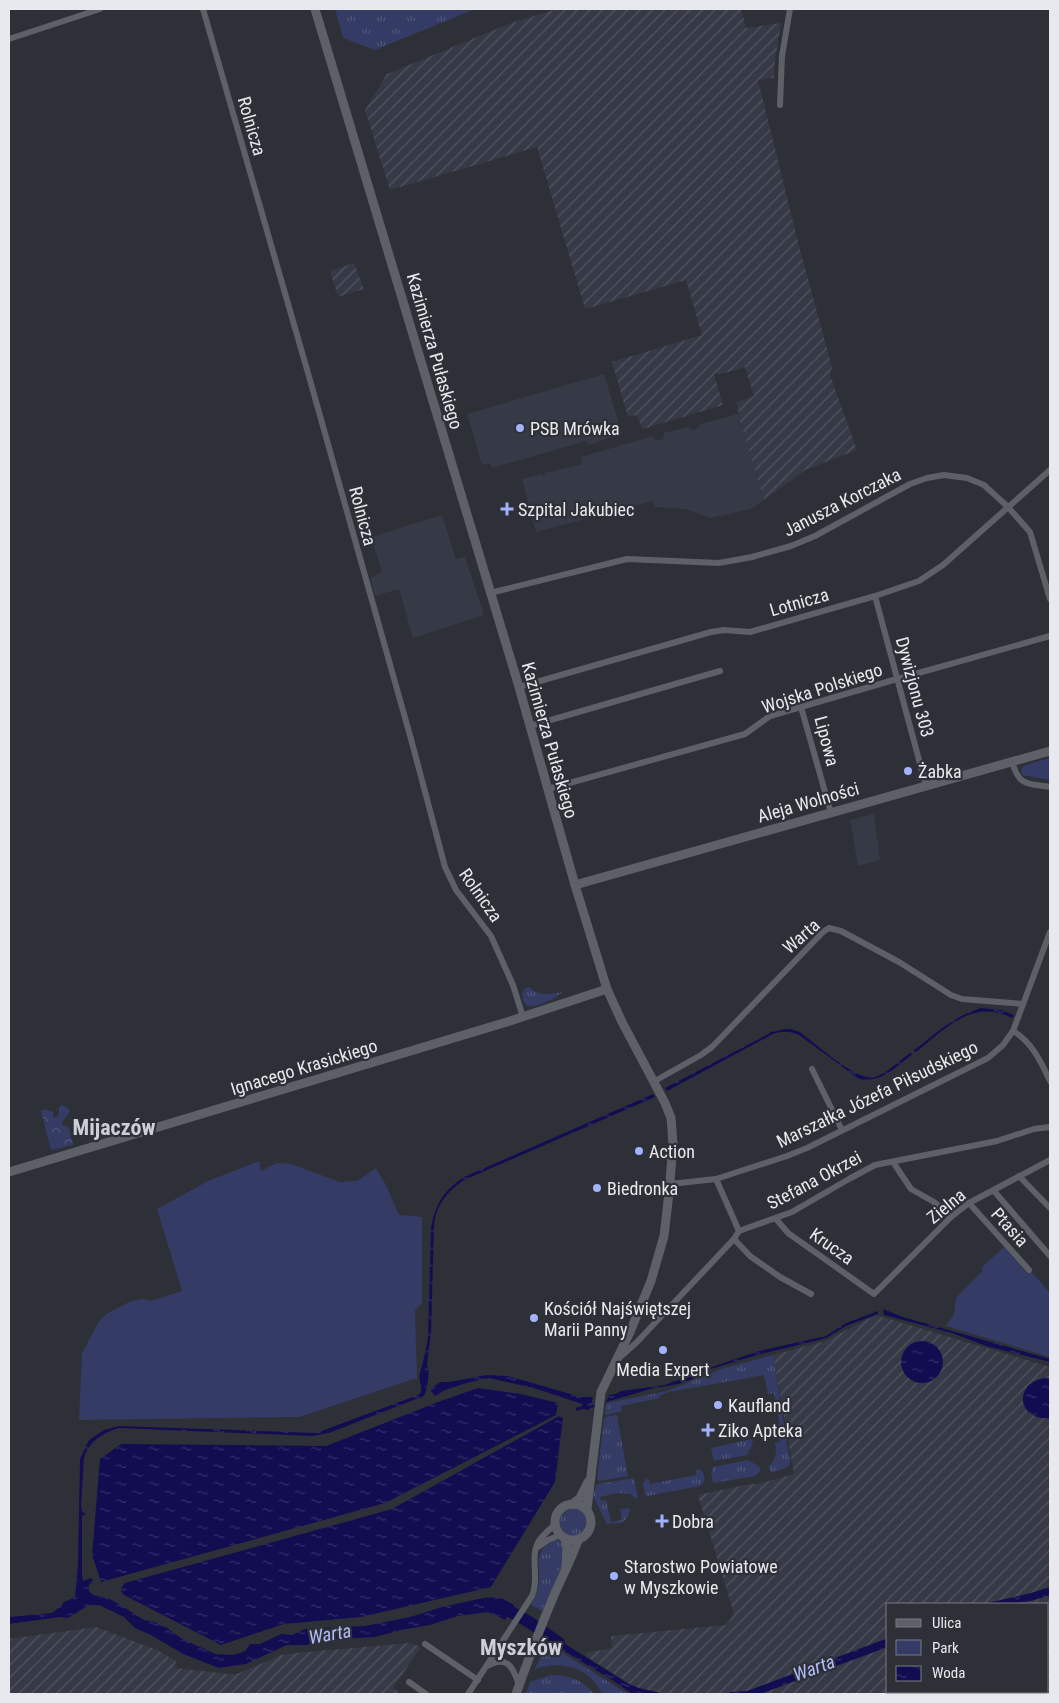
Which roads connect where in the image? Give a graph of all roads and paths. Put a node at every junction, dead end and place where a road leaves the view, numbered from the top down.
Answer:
1 (100, 9) edge
2 (203, 9) edge
3 (315, 9) edge
4 (790, 9) edge
5 (9, 39) edge
6 (780, 105) dead end
7 (1050, 470) edge
8 (1008, 507) junction
9 (490, 594) junction
10 (876, 596) junction
11 (1050, 599) edge
12 (1050, 636) edge
13 (720, 671) dead end
14 (897, 679) junction
15 (519, 687) junction
16 (802, 707) junction
17 (530, 726) junction
18 (1050, 751) edge
19 (1012, 762) junction
20 (926, 786) junction
21 (1050, 787) edge
22 (548, 789) junction
23 (831, 813) junction
24 (575, 885) junction
25 (1050, 932) edge
26 (607, 989) junction
27 (1023, 1004) junction
28 (523, 1017) junction
29 (1014, 1028) junction
30 (812, 1069) dead end
31 (1050, 1081) edge
32 (654, 1082) junction
33 (1050, 1127) edge
34 (842, 1130) junction
35 (1050, 1160) edge
36 (893, 1162) junction
37 (9, 1172) edge
38 (1019, 1176) junction
39 (716, 1179) junction
40 (670, 1184) junction
41 (994, 1191) junction
42 (969, 1203) junction
43 (1050, 1208) edge
44 (951, 1217) junction
45 (776, 1219) junction
46 (739, 1232) junction
47 (734, 1239) junction
48 (1050, 1256) edge
49 (1029, 1270) dead end
50 (811, 1294) dead end
51 (874, 1294) joint
52 (615, 1361) junction
53 (591, 1472) junction
54 (573, 1504) junction
55 (586, 1509) junction
56 (555, 1524) junction
57 (562, 1537) junction
58 (578, 1540) junction
59 (536, 1550) junction
60 (565, 1569) junction
61 (425, 1644) dead end
62 (486, 1667) junction
63 (478, 1680) junction
64 (409, 1682) dead end
65 (519, 1685) junction
66 (426, 1694) edge
67 (468, 1694) edge
68 (516, 1694) edge

1 - 5 street
2 - 28 street, Rolnicza
3 - 9 main road, Kazimierza Pułaskiego
4 - 6 street
7 - 8 street, Lotnicza
8 - 9 street, Janusza Korczaka
8 - 10 street, Lotnicza
8 - 11 street, Janusza Korczaka
9 - 15 main road, Kazimierza Pułaskiego
10 - 14 street, Dywizjonu 303
10 - 15 street, Lotnicza
12 - 14 street, Wojska Polskiego
13 - 17 street
14 - 16 street, Wojska Polskiego
14 - 20 street, Dywizjonu 303
15 - 17 main road, Kazimierza Pułaskiego
16 - 22 street, Wojska Polskiego
16 - 23 street, Lipowa
17 - 22 main road, Kazimierza Pułaskiego
18 - 19 main road, Aleja Wolności
19 - 20 main road, Aleja Wolności
19 - 21 street
20 - 23 main road, Aleja Wolności
22 - 24 main road, Kazimierza Pułaskiego
23 - 24 main road, Aleja Wolności
24 - 26 main road, Kazimierza Pułaskiego
25 - 27 street, Marszałka Józefa Piłsudskiego
26 - 28 main road, Ignacego Krasickiego
26 - 32 main road, Kazimierza Pułaskiego
27 - 29 street, Marszałka Józefa Piłsudskiego
27 - 32 street, Warta
28 - 37 main road, Ignacego Krasickiego
29 - 31 street
29 - 34 street, Marszałka Józefa Piłsudskiego
30 - 34 street
32 - 40 main road, Kazimierza Pułaskiego
33 - 36 street, Stefana Okrzei
34 - 39 street, Marszałka Józefa Piłsudskiego
35 - 38 street, Zielna
36 - 44 street
36 - 45 street, Stefana Okrzei
38 - 41 street, Zielna
38 - 43 street
39 - 40 street, Marszałka Józefa Piłsudskiego
39 - 46 street
40 - 52 main road, Kazimierza Pułaskiego
41 - 42 street, Zielna
41 - 48 street
42 - 44 street, Zielna
42 - 49 street, Ptasia
44 - 51 street, Zielna
45 - 46 street, Stefana Okrzei
45 - 51 street, Krucza
46 - 47 street
47 - 50 street
47 - 52 street
52 - 53 main road, Kazimierza Pułaskiego
53 - 54 main road, Kazimierza Pułaskiego
53 - 55 main road, Kazimierza Pułaskiego
54 - 55 main road
54 - 56 main road
55 - 58 main road
56 - 57 main road
56 - 59 street
57 - 58 main road
57 - 59 street
57 - 60 main road
58 - 60 main road
59 - 62 street
60 - 65 main road
61 - 63 street
62 - 63 street
62 - 65 street
63 - 67 street
64 - 66 street
65 - 68 main road

